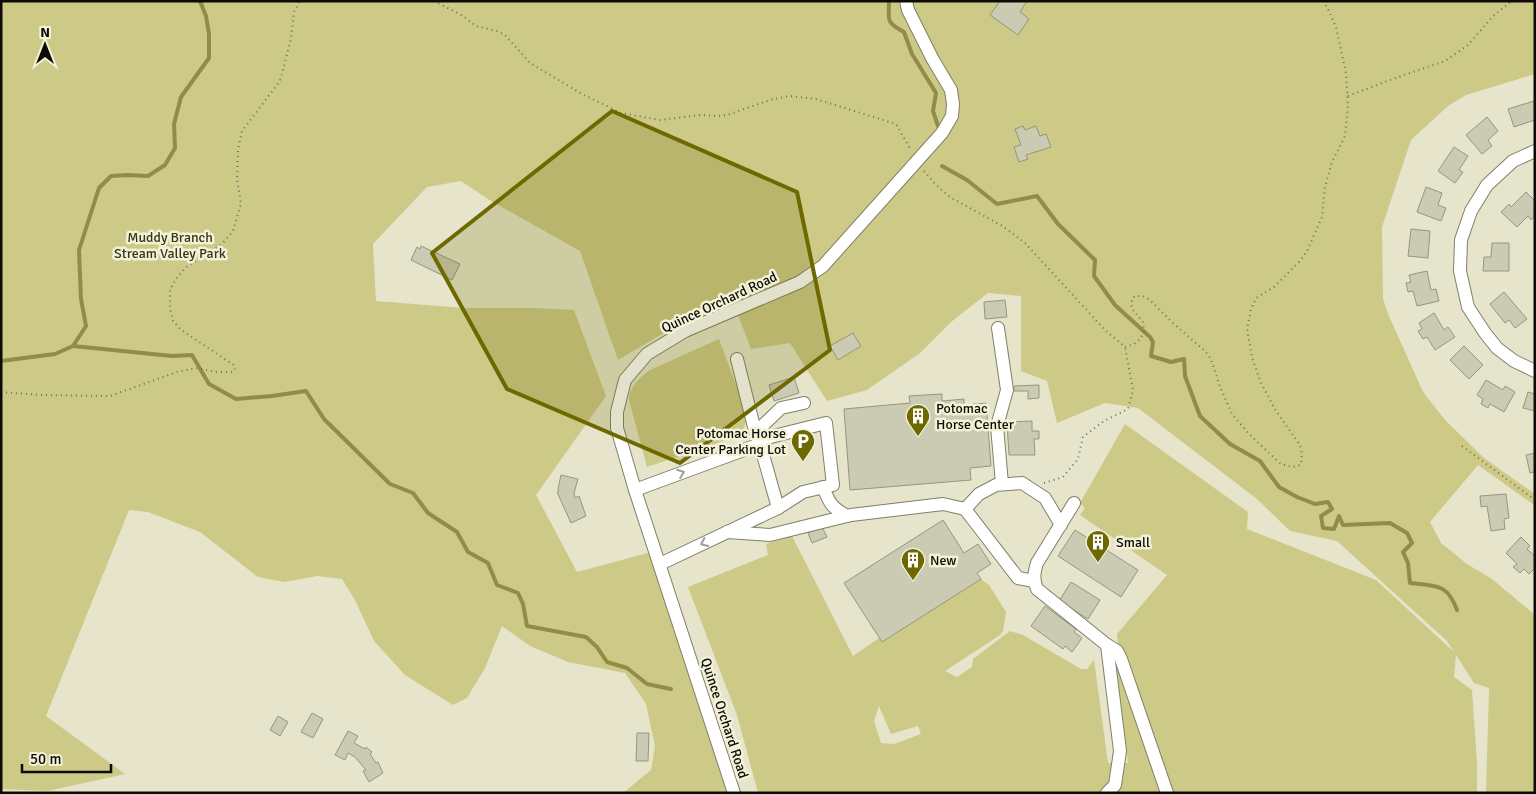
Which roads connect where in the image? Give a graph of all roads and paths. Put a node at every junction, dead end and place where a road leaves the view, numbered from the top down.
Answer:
1 (300, 1) edge
2 (434, 1) edge
3 (906, 1) edge
4 (1323, 1) edge
5 (1512, 1) edge
6 (1348, 96) junction
7 (1535, 151) edge
8 (917, 160) junction
9 (998, 328) dead end
10 (1126, 347) junction
11 (737, 359) dead end
12 (1535, 371) edge
13 (1, 392) edge
14 (804, 403) dead end
15 (758, 439) junction
16 (1462, 446) dead end
17 (1022, 482) junction
18 (1002, 484) junction
19 (823, 488) junction
20 (635, 490) junction
21 (1535, 500) edge
22 (1074, 503) dead end
23 (778, 508) junction
24 (964, 509) junction
25 (847, 516) junction
26 (1061, 525) junction
27 (727, 532) junction
28 (660, 564) junction
29 (1034, 581) junction
30 (1107, 645) junction
31 (734, 793) edge
32 (1107, 793) edge
33 (1167, 793) edge

1 - 13 path
2 - 8 path
3 - 8 street, Quince Orchard Road
4 - 6 path
5 - 6 path
6 - 10 path
7 - 12 street
8 - 10 path
8 - 20 street, Quince Orchard Road
9 - 18 street
10 - 17 path
11 - 15 street
14 - 15 street
15 - 19 street
20 -> 15 street
15 - 23 street
16 - 21 path
17 - 18 street
17 - 26 street
18 - 24 street
19 - 23 street
19 - 25 street
20 - 28 street, Quince Orchard Road
22 - 26 street
23 - 27 street
24 - 25 street
24 - 29 street
25 - 27 street
26 - 29 street
27 -> 28 street
28 - 31 street, Quince Orchard Road
29 - 30 street
30 - 32 street
30 - 33 street

